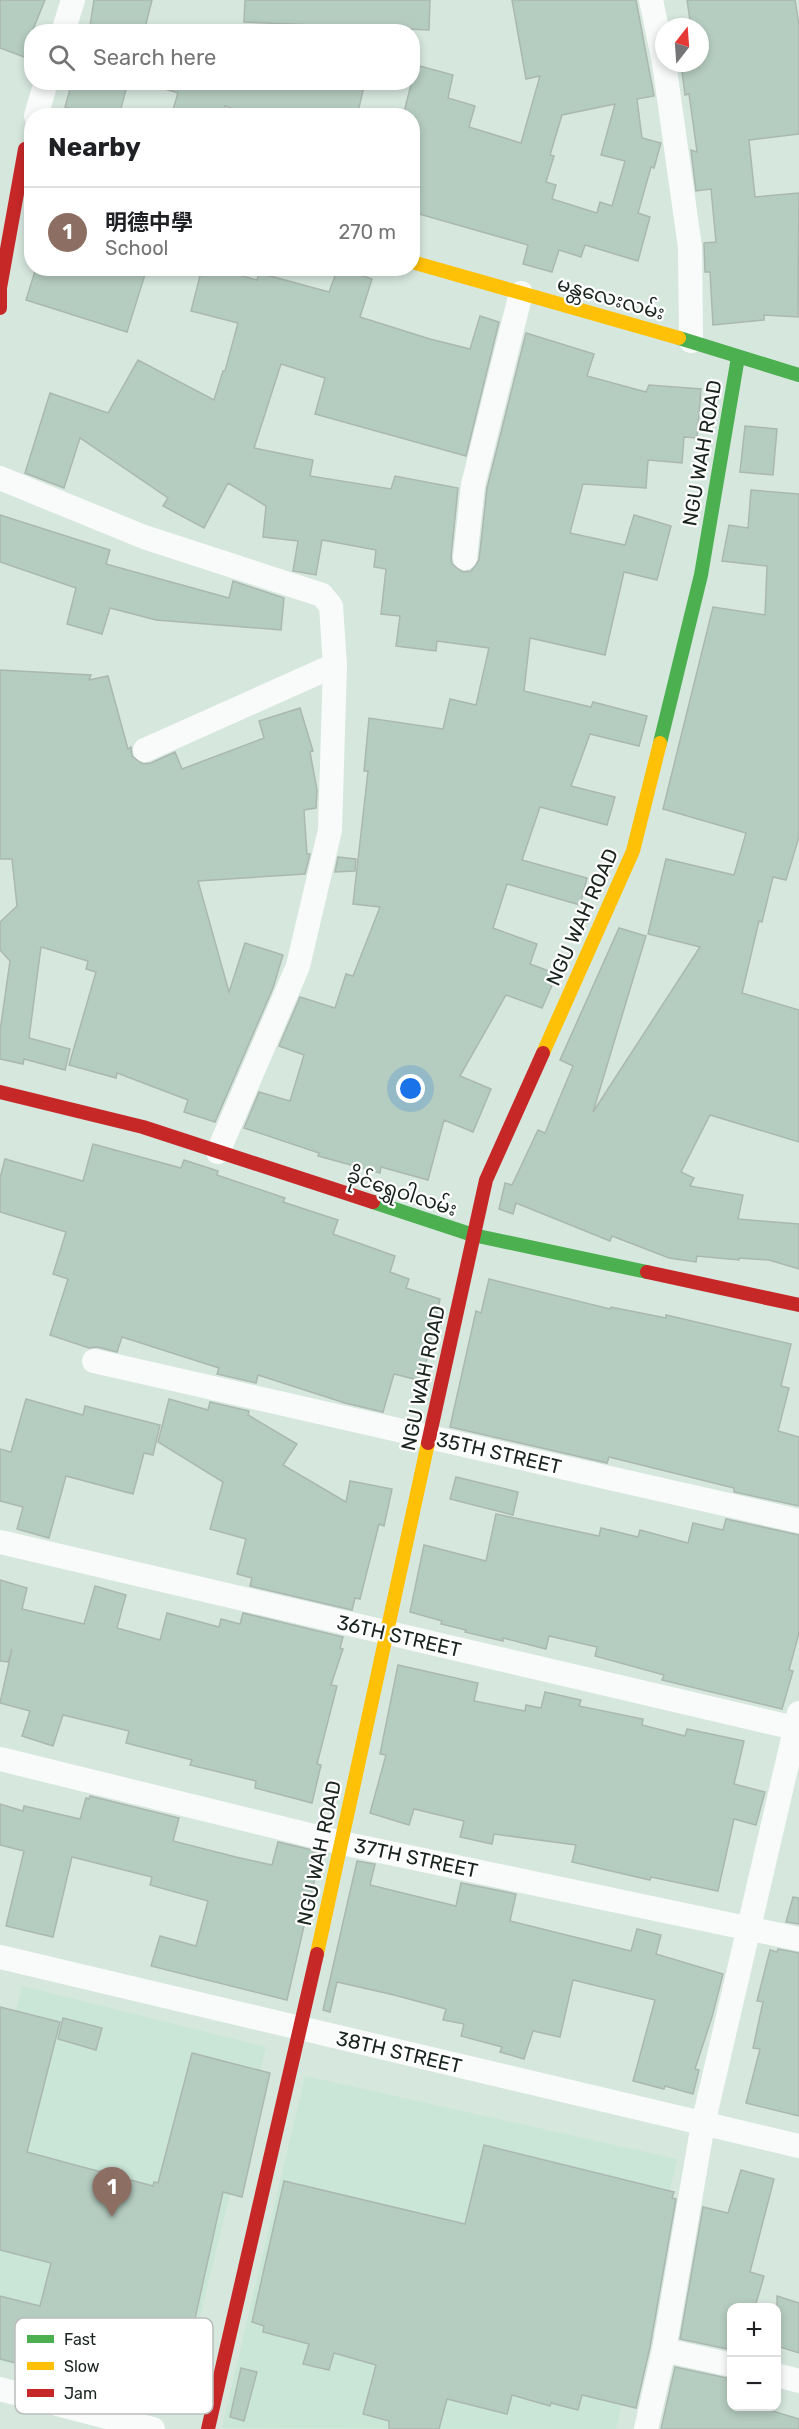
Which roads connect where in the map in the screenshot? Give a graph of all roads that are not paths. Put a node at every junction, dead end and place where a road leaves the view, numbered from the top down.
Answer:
1 (73, 0) edge
2 (651, 0) edge
3 (655, 19) edge
4 (66, 24) edge
5 (665, 72) edge
6 (44, 90) edge
7 (38, 108) edge
8 (24, 143) edge
9 (420, 264) edge
10 (521, 293) junction
11 (0, 308) edge
12 (691, 341) junction
13 (738, 357) junction
14 (799, 375) edge
15 (0, 478) edge
16 (465, 558) dead end
17 (335, 665) junction
18 (145, 750) dead end
19 (0, 1092) edge
20 (218, 1152) junction
21 (473, 1235) junction
22 (799, 1305) edge
23 (94, 1361) dead end
24 (430, 1438) junction
25 (799, 1521) edge
26 (0, 1542) edge
27 (386, 1632) junction
28 (798, 1724) edge
29 (0, 1759) edge
30 (342, 1843) junction
31 (749, 1927) junction
32 (799, 1939) edge
33 (0, 1957) edge
34 (299, 2029) junction
35 (703, 2124) junction
36 (799, 2146) edge
37 (664, 2350) junction
38 (727, 2364) edge
39 (781, 2376) edge
40 (799, 2380) edge
41 (0, 2389) edge
42 (15, 2393) edge
43 (213, 2407) edge
44 (96, 2414) edge
45 (211, 2414) edge
46 (153, 2429) edge
47 (208, 2429) edge
48 (646, 2429) edge

1 - 4 street
2 - 3 street
5 - 12 street
6 - 7 street
8 - 11 street
9 - 10 street, မန္တလေးလမ်း
10 - 12 street, မန္တလေးလမ်း
10 - 16 street
12 - 13 street, မန္တလေးလမ်း
13 - 14 street, မန္တလေးလမ်း
13 - 21 street, NGU WAH ROAD
15 - 17 street
17 - 18 street
17 - 20 street
19 - 20 street, ခိုင်ရွှေဝါလမ်း
20 - 21 street, ခိုင်ရွှေဝါလမ်း
21 - 22 street, ခိုင်ရွှေဝါလမ်း
21 - 24 street, NGU WAH ROAD
23 - 24 street, 35TH STREET
24 - 25 street, 35TH STREET
24 - 27 street, NGU WAH ROAD
26 - 27 street, 36TH STREET
27 - 28 street, 36TH STREET
27 - 30 street, NGU WAH ROAD
28 - 31 street
29 - 30 street, 37TH STREET
30 - 31 street, 37TH STREET
30 - 34 street, NGU WAH ROAD
31 - 32 street, 37TH STREET
31 - 35 street
33 - 34 street, 38TH STREET
34 - 35 street, 38TH STREET
34 - 43 street, NGU WAH ROAD
35 - 36 street, 38TH STREET
35 - 37 street
37 - 38 street
37 - 48 street
39 - 40 street
41 - 42 street
44 - 46 street
45 - 47 street, NGU WAH ROAD

